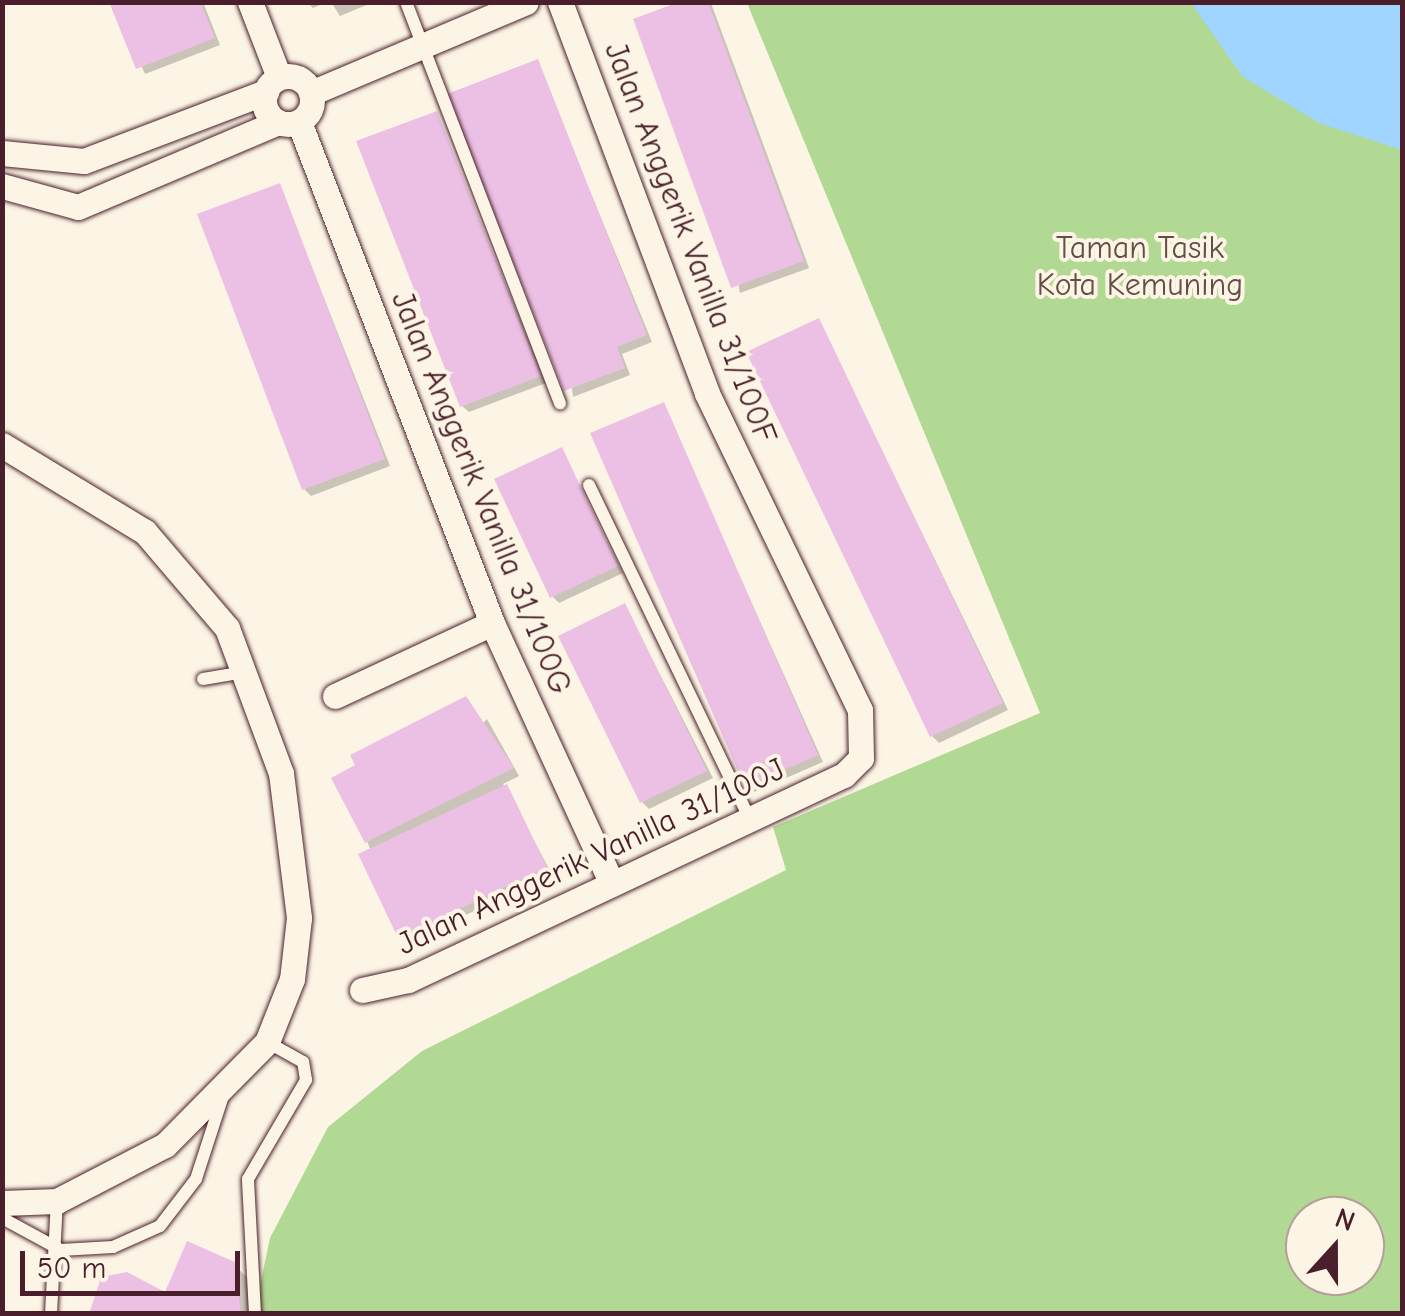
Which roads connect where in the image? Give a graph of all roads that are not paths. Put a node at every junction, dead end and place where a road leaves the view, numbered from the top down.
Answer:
1 (250, 2) edge
2 (406, 2) edge
3 (526, 2) edge
4 (560, 2) edge
5 (424, 45) junction
6 (272, 85) junction
7 (312, 92) junction
8 (288, 122) junction
9 (147, 136) junction
10 (2, 153) edge
11 (163, 173) junction
12 (2, 186) edge
13 (560, 404) dead end
14 (4, 447) edge
15 (589, 485) dead end
16 (492, 622) junction
17 (250, 671) junction
18 (203, 679) dead end
19 (335, 696) dead end
20 (844, 775) joint
21 (750, 820) junction
22 (612, 884) junction
23 (362, 990) dead end
24 (267, 1042) junction
25 (226, 1084) junction
26 (58, 1202) junction
27 (2, 1203) edge
28 (2, 1218) edge
29 (61, 1250) junction
30 (50, 1314) edge
31 (255, 1314) edge

1 - 6 street, Jalan Anggerik Vanilla 31/100G
2 - 5 lane
3 - 5 street
4 - 20 street, Jalan Anggerik Vanilla 31/100F
5 - 7 street
5 - 13 lane
6 - 7 street
6 - 8 street, Jalan Anggerik Vanilla 31/100G
6 - 9 street
7 - 8 street
8 - 11 street
8 - 16 street, Jalan Anggerik Vanilla 31/100G
9 - 10 street
9 - 11 street
11 - 12 street
14 - 17 street
15 - 21 lane
16 - 19 street
16 - 22 street, Jalan Anggerik Vanilla 31/100G
17 - 18 lane
17 - 24 street
20 - 21 street, Jalan Anggerik Vanilla 31/100J
21 - 22 street, Jalan Anggerik Vanilla 31/100J
22 - 23 street, Jalan Anggerik Vanilla 31/100J
24 - 25 street
24 - 31 lane
25 - 26 street
25 - 29 lane
26 - 27 street
26 - 29 lane
28 - 29 lane
29 - 30 lane

